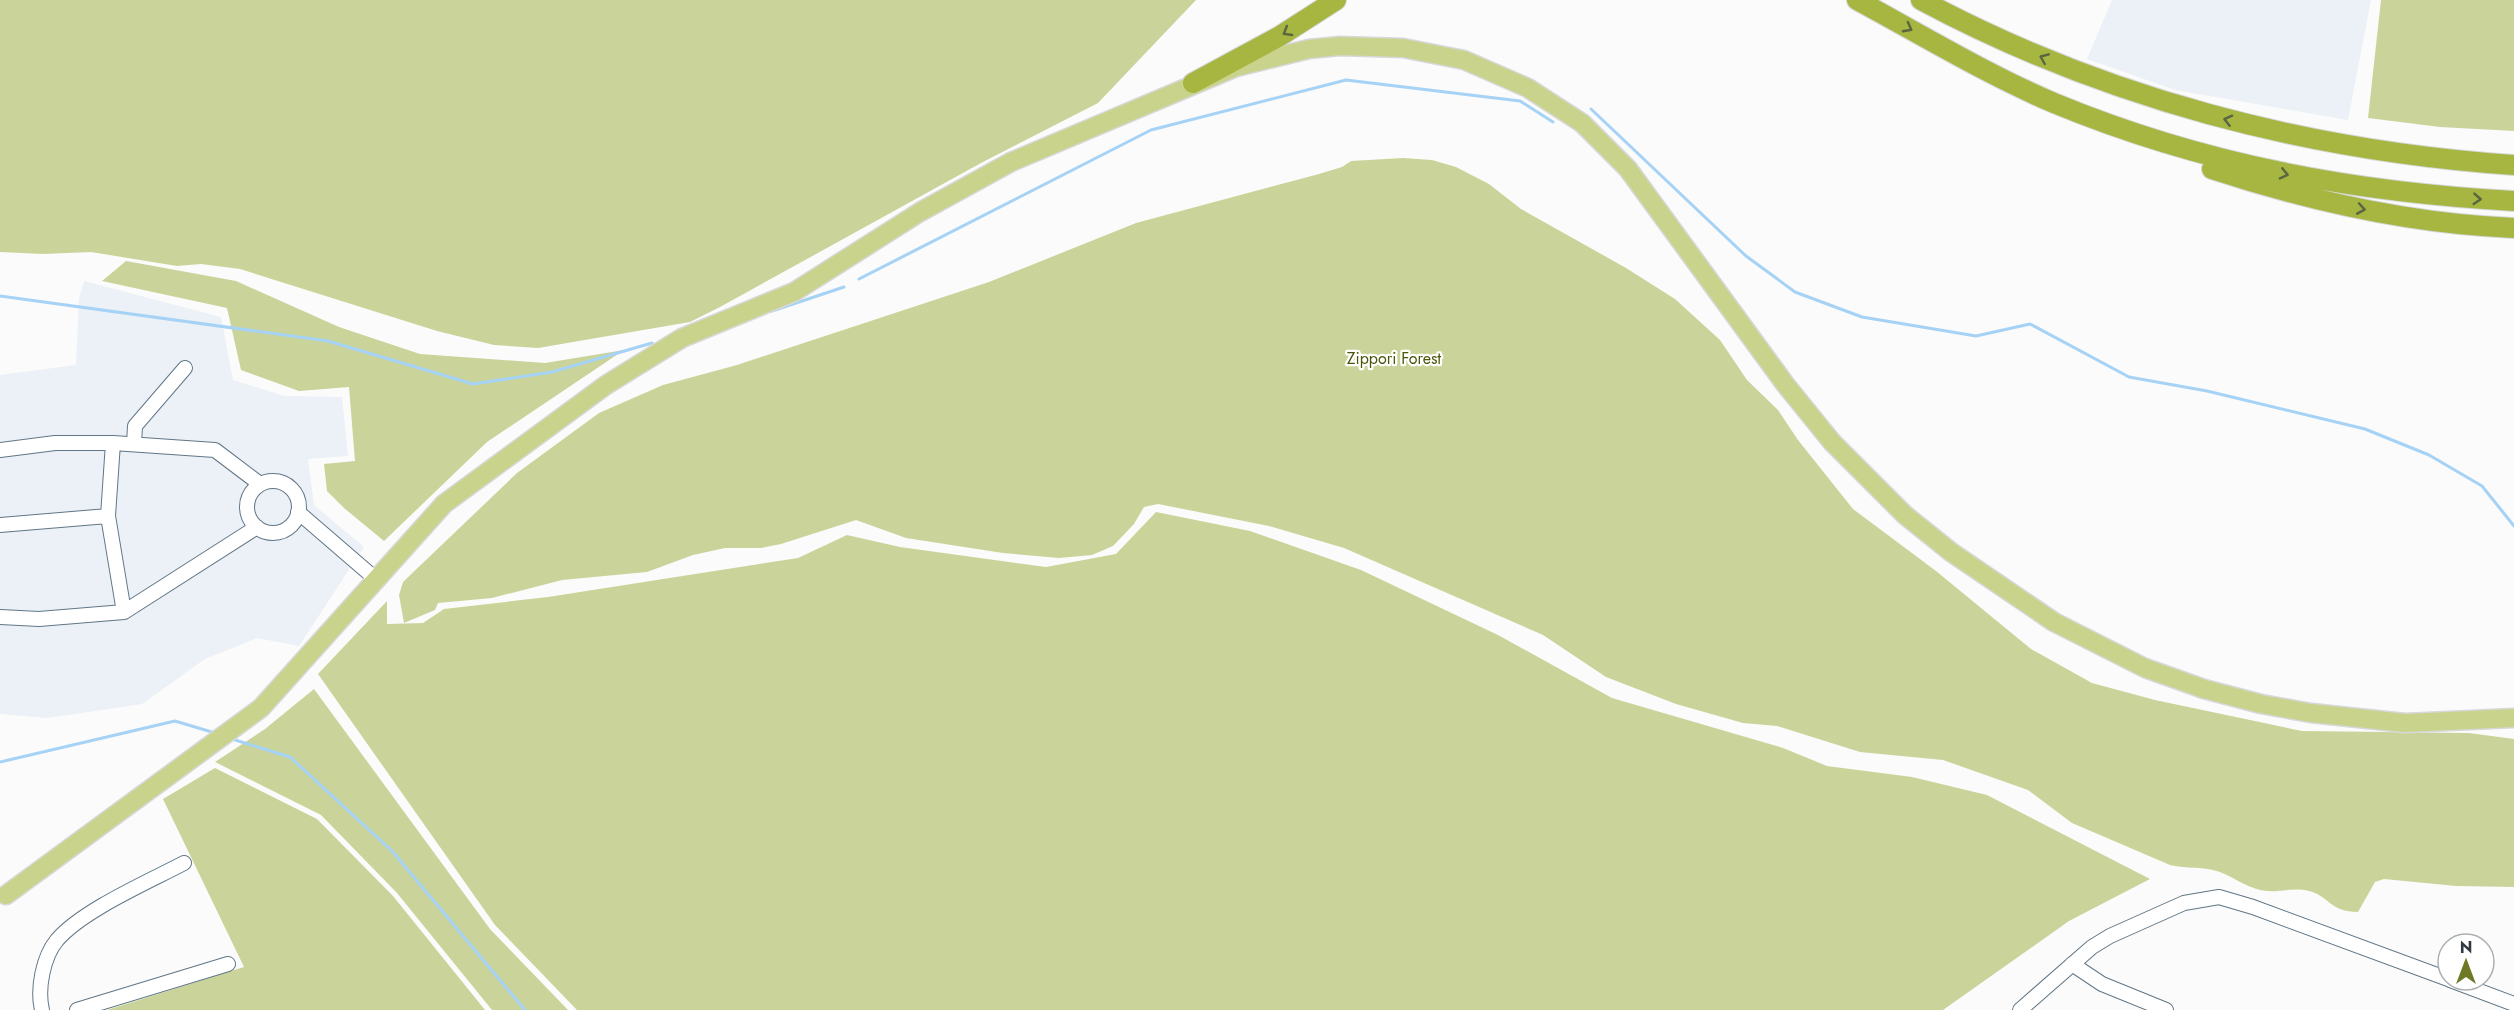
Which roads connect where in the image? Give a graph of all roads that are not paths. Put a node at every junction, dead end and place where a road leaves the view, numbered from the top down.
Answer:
1 (1336, 0) edge
2 (1857, 0) edge
3 (1921, 0) edge
4 (1975, 64) junction
5 (1193, 83) junction
6 (2318, 140) junction
7 (2514, 156) edge
8 (2514, 165) edge
9 (2514, 201) edge
10 (2512, 228) edge
11 (185, 368) dead end
12 (112, 443) junction
13 (134, 444) junction
14 (0, 450) edge
15 (260, 484) junction
16 (298, 512) junction
17 (108, 516) junction
18 (0, 525) edge
19 (257, 528) junction
20 (378, 581) junction
21 (124, 612) junction
22 (0, 616) edge
23 (2514, 718) edge
24 (184, 863) dead end
25 (2, 891) edge
26 (228, 964) dead end
27 (2072, 964) junction
28 (2436, 975) edge
29 (2482, 992) edge
30 (2514, 1004) edge
31 (42, 1010) edge
32 (76, 1010) edge
33 (2020, 1010) edge
34 (2166, 1010) edge

1 -> 5 highway
2 -> 4 highway
6 -> 3 highway
4 -> 9 highway
4 -> 10 highway
5 - 20 main road
5 - 23 main road
6 - 7 highway
6 - 8 highway
11 - 13 street
12 - 13 street
12 - 14 street
12 - 17 street
13 - 15 street
15 - 16 street
15 - 19 street
16 - 19 street
16 - 20 street
17 - 18 street
17 - 21 street
19 - 21 street
20 - 25 main road
21 - 22 street
24 - 31 street
26 - 32 street
27 - 28 street
27 - 33 street
27 - 34 street
29 - 30 street

